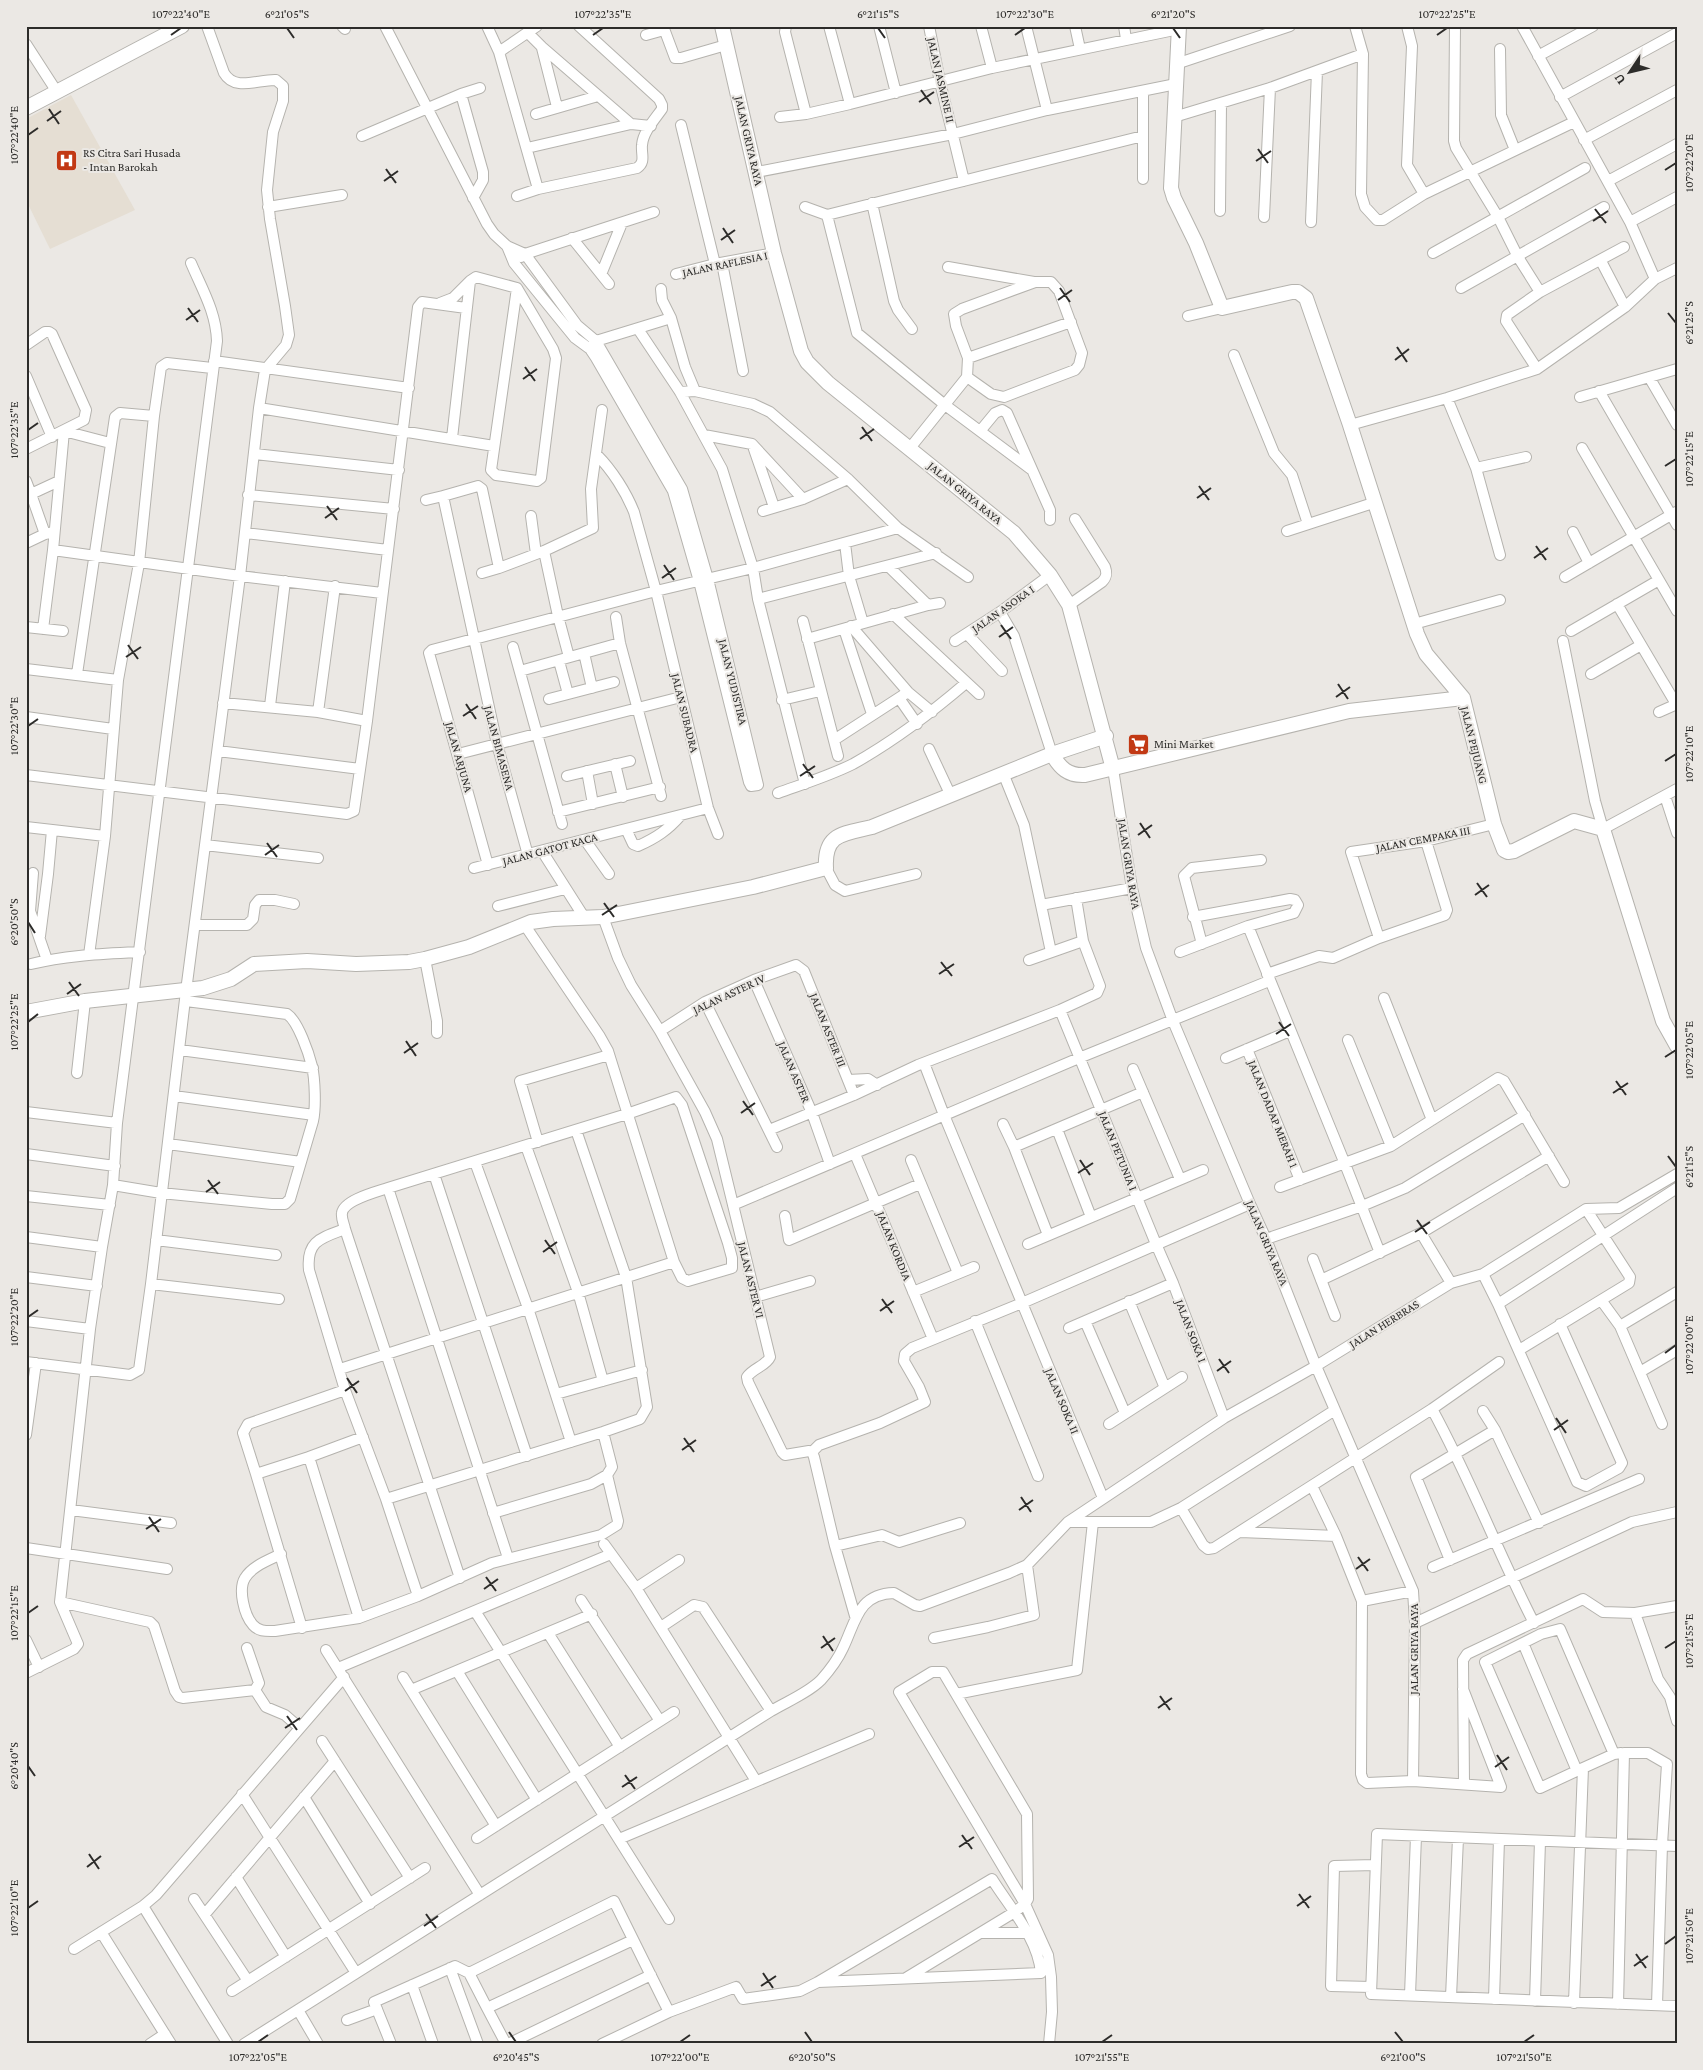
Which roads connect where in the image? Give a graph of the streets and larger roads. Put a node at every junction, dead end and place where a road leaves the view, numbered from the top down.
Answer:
1 (182, 26) edge
2 (207, 26) edge
3 (385, 26) edge
4 (487, 26) edge
5 (537, 26) edge
6 (579, 26) edge
7 (722, 26) edge
8 (829, 26) edge
9 (878, 26) edge
10 (929, 26) edge
11 (980, 26) edge
12 (1026, 26) edge
13 (1076, 26) edge
14 (1124, 26) edge
15 (1290, 26) edge
16 (1355, 26) edge
17 (1407, 26) edge
18 (1455, 26) edge
19 (1522, 26) edge
20 (1592, 26) edge
21 (663, 28) edge
22 (1179, 28) edge
23 (785, 29) edge
24 (1152, 30) edge
25 (528, 33) junction
26 (1677, 33) edge
27 (646, 35) dead end
28 (1126, 39) junction
29 (26, 44) edge
30 (542, 47) junction
31 (728, 48) junction
32 (1080, 49) junction
33 (1500, 49) dead end
34 (499, 52) junction
35 (1363, 54) junction
36 (1538, 56) junction
37 (1034, 60) junction
38 (1176, 64) junction
39 (992, 68) junction
40 (1317, 71) junction
41 (940, 82) junction
42 (1176, 84) junction
43 (480, 88) dead end
44 (1270, 88) junction
45 (1677, 90) edge
46 (57, 92) junction
47 (1143, 92) junction
48 (896, 93) junction
49 (461, 94) junction
50 (598, 96) junction
51 (1560, 96) junction
52 (1221, 103) junction
53 (850, 104) junction
54 (557, 107) junction
55 (26, 108) edge
56 (427, 108) junction
57 (1047, 110) junction
58 (536, 114) dead end
59 (806, 114) junction
60 (780, 117) dead end
61 (1174, 117) junction
62 (1574, 122) junction
63 (631, 124) junction
64 (681, 125) dead end
65 (651, 126) junction
66 (953, 134) junction
67 (362, 136) dead end
68 (1143, 136) junction
69 (1584, 140) junction
70 (1677, 144) edge
71 (527, 148) junction
72 (1515, 150) junction
73 (1585, 168) dead end
74 (1471, 171) junction
75 (757, 172) junction
76 (1143, 179) dead end
77 (1608, 181) junction
78 (964, 182) junction
79 (538, 190) junction
80 (1424, 194) junction
81 (342, 195) dead end
82 (518, 196) dead end
83 (1677, 197) edge
84 (474, 198) junction
85 (872, 202) junction
86 (268, 207) junction
87 (805, 207) dead end
88 (1604, 207) dead end
89 (1220, 211) dead end
90 (654, 212) dead end
91 (827, 215) junction
92 (1264, 217) dead end
93 (1498, 217) junction
94 (1311, 222) dead end
95 (1630, 222) junction
96 (622, 223) junction
97 (572, 238) junction
98 (507, 246) junction
99 (1624, 247) dead end
100 (774, 253) junction
101 (1433, 253) dead end
102 (525, 254) junction
103 (1518, 257) junction
104 (1601, 261) junction
105 (191, 263) dead end
106 (514, 263) junction
107 (718, 263) junction
108 (948, 267) dead end
109 (1677, 268) edge
110 (602, 272) junction
111 (676, 274) dead end
112 (1655, 279) junction
113 (470, 281) junction
114 (1035, 282) junction
115 (609, 284) dead end
116 (517, 288) junction
117 (1461, 288) dead end
118 (662, 289) dead end
119 (1540, 292) junction
120 (436, 304) junction
121 (1624, 307) junction
122 (466, 308) junction
123 (1222, 308) junction
124 (1188, 316) dead end
125 (671, 318) junction
126 (1071, 322) junction
127 (638, 329) junction
128 (912, 329) dead end
129 (590, 342) junction
130 (26, 345) edge
131 (1234, 355) dead end
132 (968, 358) junction
133 (213, 365) junction
134 (1537, 369) junction
135 (265, 370) junction
136 (1677, 370) edge
137 (743, 371) dead end
138 (26, 376) edge
139 (967, 377) junction
140 (1649, 377) junction
141 (409, 388) junction
142 (1599, 390) junction
143 (695, 391) junction
144 (680, 392) junction
145 (1580, 397) dead end
146 (1447, 398) junction
147 (945, 405) junction
148 (259, 408) junction
149 (602, 410) dead end
150 (154, 416) junction
151 (1350, 425) junction
152 (1677, 425) edge
153 (403, 430) junction
154 (981, 430) junction
155 (64, 431) junction
156 (704, 435) junction
157 (52, 437) junction
158 (452, 438) junction
159 (110, 443) junction
160 (752, 444) junction
161 (494, 446) junction
162 (910, 448) junction
163 (1582, 448) dead end
164 (26, 449) edge
165 (255, 454) junction
166 (596, 455) junction
167 (1526, 457) dead end
168 (1476, 468) junction
169 (399, 470) junction
170 (1032, 470) junction
171 (848, 479) junction
172 (26, 480) edge
173 (59, 481) junction
174 (31, 494) junction
175 (248, 495) junction
176 (443, 496) junction
177 (803, 499) junction
178 (426, 500) dead end
179 (1374, 503) junction
180 (774, 507) junction
181 (394, 509) junction
182 (763, 511) dead end
183 (1674, 514) edge
184 (531, 516) dead end
185 (1075, 519) dead end
186 (1050, 520) dead end
187 (1308, 524) junction
188 (1677, 525) edge
189 (898, 528) junction
190 (1287, 531) dead end
191 (1572, 532) dead end
192 (50, 533) junction
193 (245, 533) junction
194 (1634, 538) junction
195 (26, 543) edge
196 (844, 543) junction
197 (53, 550) junction
198 (388, 550) junction
199 (540, 552) junction
200 (936, 553) junction
201 (1500, 555) dead end
202 (95, 557) junction
203 (139, 563) junction
204 (1589, 563) junction
205 (888, 566) junction
206 (499, 568) junction
207 (753, 568) junction
208 (188, 570) junction
209 (482, 573) dead end
210 (1050, 575) junction
211 (240, 576) junction
212 (849, 576) junction
213 (968, 577) dead end
214 (1565, 577) dead end
215 (703, 580) junction
216 (1659, 580) junction
217 (285, 581) junction
218 (335, 586) junction
219 (656, 591) junction
220 (382, 593) junction
221 (758, 599) junction
222 (1500, 600) dead end
223 (940, 603) dead end
224 (1617, 604) junction
225 (928, 605) junction
226 (1068, 605) junction
227 (1000, 612) junction
228 (1677, 612) edge
229 (893, 614) junction
230 (558, 616) junction
231 (616, 617) dead end
232 (803, 621) dead end
233 (863, 624) junction
234 (1414, 624) junction
235 (26, 626) edge
236 (848, 628) junction
237 (43, 629) junction
238 (63, 631) dead end
239 (1571, 631) dead end
240 (967, 634) junction
241 (807, 639) junction
242 (473, 640) junction
243 (955, 641) dead end
244 (1563, 641) dead end
245 (620, 643) junction
246 (1641, 645) junction
247 (513, 646) dead end
248 (584, 653) junction
249 (569, 657) junction
250 (559, 661) junction
251 (26, 669) edge
252 (520, 671) junction
253 (1002, 671) dead end
254 (77, 674) junction
255 (1591, 674) dead end
256 (118, 680) junction
257 (614, 682) dead end
258 (966, 683) junction
259 (592, 688) junction
260 (820, 691) junction
261 (908, 692) junction
262 (568, 694) junction
263 (978, 694) dead end
264 (681, 697) junction
265 (899, 698) junction
266 (1463, 698) junction
267 (549, 700) dead end
268 (782, 700) junction
269 (224, 703) junction
270 (1676, 704) edge
271 (270, 706) junction
272 (638, 708) junction
273 (318, 712) junction
274 (932, 712) junction
275 (1659, 712) dead end
276 (872, 714) junction
277 (26, 717) edge
278 (367, 721) junction
279 (917, 724) junction
280 (113, 729) junction
281 (537, 734) junction
282 (1106, 736) junction
283 (834, 740) junction
284 (497, 744) junction
285 (929, 749) dead end
286 (218, 751) junction
287 (458, 754) junction
288 (1052, 754) junction
289 (838, 756) dead end
290 (630, 761) dead end
291 (615, 764) junction
292 (360, 769) junction
293 (1114, 769) junction
294 (587, 771) junction
295 (1003, 774) junction
296 (26, 775) edge
297 (567, 776) dead end
298 (753, 784) dead end
299 (805, 784) junction
300 (109, 785) junction
301 (1677, 789) edge
302 (159, 791) junction
303 (778, 793) dead end
304 (211, 796) junction
305 (951, 796) junction
306 (1664, 796) junction
307 (623, 797) junction
308 (594, 804) junction
309 (708, 808) junction
310 (558, 812) junction
311 (681, 815) junction
312 (562, 824) dead end
313 (1494, 824) junction
314 (26, 827) edge
315 (626, 829) junction
316 (1603, 829) junction
317 (52, 830) junction
318 (1677, 833) edge
319 (718, 834) dead end
320 (105, 836) junction
321 (585, 840) junction
322 (1426, 840) junction
323 (205, 845) junction
324 (542, 851) junction
325 (528, 855) junction
326 (318, 858) dead end
327 (1261, 860) dead end
328 (488, 865) junction
329 (474, 868) dead end
330 (826, 868) junction
331 (30, 872) edge
332 (48, 874) junction
333 (609, 874) dead end
334 (916, 874) dead end
335 (565, 888) junction
336 (1132, 888) junction
337 (1076, 898) junction
338 (294, 904) dead end
339 (1041, 905) junction
340 (498, 906) dead end
341 (1193, 917) junction
342 (584, 918) junction
343 (603, 918) junction
344 (524, 924) junction
345 (195, 925) junction
346 (1248, 926) junction
347 (40, 936) junction
348 (1379, 938) junction
349 (1083, 941) junction
350 (1202, 944) junction
351 (140, 952) junction
352 (1051, 952) junction
353 (1180, 952) dead end
354 (89, 954) junction
355 (425, 959) junction
356 (47, 960) junction
357 (1029, 960) dead end
358 (31, 964) dead end
359 (800, 967) joint
360 (1268, 978) junction
361 (754, 980) junction
362 (133, 996) junction
363 (186, 996) junction
364 (1384, 998) dead end
365 (85, 1001) junction
366 (705, 1002) junction
367 (1060, 1010) junction
368 (26, 1012) edge
369 (1173, 1021) junction
370 (660, 1031) junction
371 (1290, 1031) junction
372 (437, 1033) dead end
373 (1348, 1040) dead end
374 (1677, 1046) edge
375 (1247, 1049) junction
376 (180, 1050) junction
377 (609, 1054) junction
378 (1079, 1058) junction
379 (1226, 1058) dead end
380 (924, 1063) junction
381 (313, 1068) junction
382 (1133, 1068) dead end
383 (77, 1073) dead end
384 (848, 1080) junction
385 (877, 1085) junction
386 (1143, 1092) junction
387 (854, 1095) junction
388 (174, 1096) junction
389 (1100, 1110) junction
390 (26, 1112) edge
391 (812, 1113) junction
392 (627, 1114) junction
393 (314, 1115) junction
394 (1525, 1115) junction
395 (944, 1116) junction
396 (1432, 1120) junction
397 (117, 1124) junction
398 (1003, 1124) dead end
399 (1057, 1129) junction
400 (576, 1130) junction
401 (769, 1130) junction
402 (538, 1142) junction
403 (168, 1144) junction
404 (526, 1146) junction
405 (1014, 1146) junction
406 (1391, 1146) junction
407 (777, 1147) dead end
408 (26, 1154) edge
409 (855, 1154) junction
410 (1550, 1156) junction
411 (911, 1160) dead end
412 (301, 1162) junction
413 (475, 1162) junction
414 (830, 1164) junction
415 (1345, 1164) junction
416 (115, 1166) junction
417 (1203, 1170) dead end
418 (434, 1174) junction
419 (1677, 1174) edge
420 (1180, 1179) junction
421 (1300, 1180) junction
422 (1564, 1182) dead end
423 (920, 1184) junction
424 (113, 1185) junction
425 (1280, 1187) dead end
426 (388, 1188) junction
427 (1677, 1188) edge
428 (161, 1193) junction
429 (26, 1196) edge
430 (1137, 1198) junction
431 (733, 1204) junction
432 (877, 1204) junction
433 (1250, 1204) junction
434 (110, 1205) junction
435 (1362, 1206) junction
436 (1619, 1208) junction
437 (1586, 1209) junction
438 (785, 1216) dead end
439 (1091, 1216) junction
440 (1626, 1220) junction
441 (345, 1229) junction
442 (1421, 1233) junction
443 (1048, 1235) junction
444 (1604, 1235) junction
445 (26, 1237) edge
446 (1266, 1239) junction
447 (156, 1240) junction
448 (1028, 1244) dead end
449 (1156, 1244) junction
450 (102, 1246) junction
451 (1380, 1253) junction
452 (276, 1255) dead end
453 (1313, 1259) dead end
454 (674, 1262) junction
455 (974, 1267) dead end
456 (958, 1273) junction
457 (1483, 1274) junction
458 (26, 1277) edge
459 (626, 1277) junction
460 (1322, 1280) junction
461 (810, 1281) dead end
462 (1173, 1282) junction
463 (1451, 1283) junction
464 (151, 1284) junction
465 (97, 1286) junction
466 (578, 1292) junction
467 (912, 1292) junction
468 (1677, 1292) edge
469 (755, 1297) junction
470 (279, 1299) dead end
471 (1601, 1300) junction
472 (1130, 1301) junction
473 (1022, 1303) junction
474 (1498, 1304) junction
475 (528, 1308) junction
476 (1335, 1316) dead end
477 (1085, 1320) junction
478 (26, 1321) edge
479 (975, 1321) junction
480 (483, 1323) junction
481 (1560, 1324) junction
482 (1620, 1326) junction
483 (1069, 1328) dead end
484 (90, 1329) junction
485 (437, 1338) junction
486 (933, 1338) junction
487 (1519, 1350) junction
488 (1677, 1350) edge
489 (387, 1354) junction
490 (31, 1362) edge
491 (1499, 1362) dead end
492 (1316, 1366) junction
493 (86, 1369) junction
494 (340, 1369) junction
495 (642, 1370) junction
496 (1640, 1372) junction
497 (1182, 1377) dead end
498 (603, 1381) junction
499 (1165, 1388) junction
500 (345, 1390) junction
501 (556, 1394) junction
502 (28, 1408) edge
503 (1432, 1409) junction
504 (1335, 1410) junction
505 (1483, 1412) dead end
506 (1125, 1414) junction
507 (1224, 1418) junction
508 (1108, 1424) dead end
509 (1662, 1424) dead end
510 (1495, 1430) junction
511 (603, 1432) junction
512 (26, 1435) edge
513 (363, 1436) junction
514 (571, 1442) junction
515 (812, 1452) junction
516 (1456, 1452) junction
517 (527, 1456) junction
518 (309, 1457) junction
519 (1355, 1459) junction
520 (479, 1471) junction
521 (256, 1474) junction
522 (607, 1476) junction
523 (1038, 1476) dead end
524 (1639, 1479) dead end
525 (430, 1486) junction
526 (1312, 1486) junction
527 (1103, 1498) junction
528 (386, 1499) junction
529 (1181, 1508) junction
530 (71, 1510) junction
531 (1677, 1512) edge
532 (493, 1513) junction
533 (171, 1522) dead end
534 (1068, 1522) junction
535 (1093, 1522) junction
536 (960, 1523) dead end
537 (1538, 1523) junction
538 (1240, 1532) junction
539 (1336, 1536) junction
540 (1495, 1542) junction
541 (604, 1544) dead end
542 (835, 1546) junction
543 (26, 1548) edge
544 (281, 1554) junction
545 (611, 1554) junction
546 (66, 1555) junction
547 (508, 1558) junction
548 (679, 1560) dead end
549 (1450, 1560) junction
550 (1027, 1565) junction
551 (1433, 1567) dead end
552 (167, 1569) dead end
553 (460, 1578) junction
554 (1511, 1578) junction
555 (636, 1588) junction
556 (1413, 1591) junction
557 (418, 1596) junction
558 (581, 1600) dead end
559 (1362, 1601) junction
560 (60, 1602) junction
561 (1677, 1606) edge
562 (475, 1611) junction
563 (1635, 1612) junction
564 (592, 1614) junction
565 (855, 1616) junction
566 (359, 1618) junction
567 (1415, 1623) junction
568 (1534, 1623) junction
569 (661, 1627) junction
570 (302, 1628) junction
571 (548, 1633) junction
572 (934, 1638) dead end
573 (26, 1640) edge
574 (1522, 1643) junction
575 (247, 1648) dead end
576 (326, 1650) dead end
577 (502, 1652) junction
578 (39, 1667) junction
579 (457, 1671) junction
580 (26, 1673) edge
581 (341, 1673) junction
582 (403, 1677) dead end
583 (1463, 1689) junction
584 (255, 1690) junction
585 (411, 1690) junction
586 (956, 1694) junction
587 (1673, 1696) edge
588 (772, 1711) junction
589 (674, 1712) dead end
590 (660, 1721) junction
591 (1677, 1721) edge
592 (300, 1728) junction
593 (869, 1734) dead end
594 (729, 1739) junction
595 (322, 1741) dead end
596 (620, 1747) junction
597 (1619, 1753) junction
598 (335, 1761) junction
599 (1580, 1770) junction
600 (578, 1774) junction
601 (756, 1781) junction
602 (1412, 1781) junction
603 (1464, 1784) junction
604 (242, 1794) junction
605 (304, 1797) junction
606 (537, 1800) junction
607 (605, 1817) junction
608 (496, 1826) junction
609 (270, 1836) junction
610 (1416, 1836) junction
611 (477, 1838) dead end
612 (1458, 1838) junction
613 (619, 1839) junction
614 (1499, 1839) junction
615 (1540, 1840) junction
616 (1580, 1842) junction
617 (1622, 1844) junction
618 (1662, 1845) junction
619 (1677, 1846) edge
620 (1375, 1865) junction
621 (425, 1868) dead end
622 (236, 1877) junction
623 (410, 1878) junction
624 (480, 1895) junction
625 (194, 1899) dead end
626 (370, 1904) junction
627 (1025, 1904) junction
628 (144, 1906) junction
629 (1013, 1913) junction
630 (204, 1914) junction
631 (669, 1919) dead end
632 (329, 1930) junction
633 (101, 1932) junction
634 (981, 1933) junction
635 (1027, 1934) junction
636 (633, 1940) junction
637 (74, 1949) dead end
638 (286, 1957) junction
639 (450, 1968) junction
640 (356, 1973) junction
641 (469, 1973) junction
642 (651, 1976) junction
643 (906, 1978) junction
644 (248, 1981) junction
645 (818, 1982) junction
646 (412, 1985) junction
647 (1371, 1987) junction
648 (232, 1991) dead end
649 (1410, 1995) junction
650 (1451, 1997) junction
651 (1494, 1999) junction
652 (1535, 2001) junction
653 (1574, 2003) junction
654 (1618, 2004) junction
655 (1657, 2005) junction
656 (1677, 2006) edge
657 (486, 2008) junction
658 (377, 2009) junction
659 (298, 2010) junction
660 (669, 2012) junction
661 (347, 2020) dead end
662 (165, 2034) junction
663 (313, 2042) edge
664 (150, 2044) edge
665 (171, 2044) edge
666 (228, 2044) edge
667 (244, 2044) edge
668 (390, 2044) edge
669 (433, 2044) edge
670 (478, 2044) edge
671 (507, 2044) edge
672 (602, 2044) edge
673 (1049, 2044) edge

1 - 46 street
2 - 86 street
3 - 56 street
4 - 34 street
5 - 25 street
6 - 65 street
7 - 31 street, JALAN GRIYA RAYA
8 - 53 street
9 - 48 street
10 - 41 street, JALAN JASMINE II
11 - 39 street
12 - 37 street
13 - 32 street
14 - 28 street
15 - 38 street
16 - 35 street
17 - 80 street
18 - 74 street
19 - 36 street
20 - 36 street
21 - 27 street
21 - 31 street
22 - 24 street
22 - 38 street
23 - 59 street
24 - 28 street
25 - 30 street
25 - 34 street
26 - 51 street
28 - 32 street
29 - 46 street
30 - 50 street
30 - 54 street
31 - 75 street, JALAN GRIYA RAYA
32 - 37 street
33 - 72 street
34 - 71 street
35 - 40 street
35 - 80 street
36 - 51 street
37 - 39 street
37 - 57 street
38 - 42 street
39 - 41 street
40 - 44 street
40 - 94 street
41 - 48 street
41 - 66 street, JALAN JASMINE II
42 - 47 street
42 - 61 street
43 - 49 street
44 - 52 street
44 - 92 street
45 - 69 street
46 - 55 street
47 - 57 street
47 - 68 street
48 - 53 street
49 - 56 street
49 - 84 street
50 - 54 street
50 - 63 street
51 - 62 street
52 - 61 street
52 - 89 street
53 - 59 street
54 - 58 street
56 - 67 street
56 - 84 street
57 - 66 street
59 - 60 street
61 - 123 street
62 - 69 street
62 - 72 street
63 - 65 street
63 - 71 street
64 - 107 street
65 - 79 street
66 - 75 street
66 - 78 street, JALAN JASMINE II
68 - 76 street
68 - 78 street
69 - 77 street
70 - 77 street
71 - 79 street
72 - 74 street
73 - 93 street
74 - 80 street
74 - 93 street
75 - 100 street, JALAN GRIYA RAYA
77 - 95 street
78 - 85 street
79 - 82 street
81 - 86 street
83 - 95 street
84 - 98 street
85 - 91 street
85 - 128 street
86 - 135 street
87 - 91 street
88 - 103 street
90 - 96 street
91 - 147 street
93 - 101 street
93 - 103 street
95 - 112 street
96 - 97 street
96 - 110 street
97 - 102 street
97 - 110 street
98 - 102 street
98 - 106 street
99 - 104 street
100 - 107 street, JALAN RAFLESIA I
100 - 162 street, JALAN GRIYA RAYA
102 - 106 street
102 - 129 street
103 - 117 street
103 - 119 street
104 - 119 street
104 - 121 street
105 - 133 street
106 - 129 street
107 - 111 street, JALAN RAFLESIA I
107 - 137 street
108 - 114 street
109 - 112 street
110 - 115 street
112 - 121 street
113 - 116 street
113 - 120 street
113 - 122 street
114 - 126 street
114 - 132 street
116 - 161 street
116 - 161 street
118 - 125 street
119 - 134 street
120 - 122 street
120 - 141 street
121 - 134 street
122 - 158 street
123 - 124 street
123 - 151 street
125 - 127 street
125 - 143 street
126 - 132 street
126 - 139 street
127 - 129 street
127 - 144 street
129 - 215 street, JALAN YUDISTIRA
130 - 155 street
131 - 187 street
132 - 139 street
133 - 135 street
133 - 150 street
133 - 208 street
134 - 146 street
135 - 141 street
135 - 148 street
136 - 140 street
138 - 157 street
139 - 147 street
140 - 142 street
140 - 152 street
141 - 153 street
142 - 145 street
142 - 183 street
143 - 144 street
143 - 171 street
144 - 156 street
146 - 151 street
146 - 168 street
147 - 154 street
147 - 162 street
148 - 153 street
148 - 165 street
149 - 166 street
150 - 159 street
150 - 203 street
151 - 179 street
153 - 158 street
153 - 169 street
154 - 170 street
154 - 170 street
155 - 157 street
155 - 159 street
155 - 173 street
156 - 160 street
156 - 207 street
157 - 164 street
158 - 161 street
159 - 202 street
160 - 177 street
160 - 180 street
162 - 210 street, JALAN GRIYA RAYA
163 - 194 street
165 - 169 street
165 - 175 street
166 - 199 street
166 - 219 street, JALAN SUBADRA
167 - 168 street
168 - 201 street
169 - 181 street
170 - 186 street
171 - 177 street
171 - 189 street
172 - 174 street
173 - 174 street
173 - 192 street
174 - 192 street
175 - 181 street
175 - 193 street
176 - 178 street
176 - 206 street
176 - 242 street, JALAN BIMASENA
177 - 180 street
179 - 187 street
179 - 234 street
180 - 182 street
181 - 198 street
183 - 188 street
183 - 194 street
184 - 199 street
185 - 226 street
187 - 190 street
189 - 196 street
189 - 200 street
191 - 204 street
192 - 195 street
192 - 197 street
193 - 198 street
193 - 211 street
194 - 204 street
194 - 216 street
196 - 207 street
196 - 212 street
197 - 202 street
197 - 237 street
198 - 220 street
199 - 206 street
199 - 230 street
200 - 205 street
200 - 213 street
202 - 203 street
202 - 254 street
203 - 208 street
203 - 256 street
204 - 214 street
205 - 212 street
205 - 225 street
206 - 209 street
207 - 215 street
207 - 221 street
208 - 211 street
208 - 302 street
210 - 226 street, JALAN GRIYA RAYA
210 - 227 street, JALAN ASOKA I
211 - 217 street
211 - 269 street
212 - 221 street
212 - 233 street
215 - 219 street
215 - 298 street, JALAN YUDISTIRA
216 - 224 street
216 - 228 street
217 - 218 street
217 - 271 street
218 - 220 street
218 - 273 street
219 - 230 street
219 - 264 street, JALAN SUBADRA
220 - 278 street
221 - 268 street
222 - 234 street
223 - 225 street
224 - 239 street
224 - 246 street
225 - 229 street
226 - 282 street, JALAN GRIYA RAYA
227 - 240 street, JALAN ASOKA I
227 - 288 street
229 - 233 street
229 - 258 street
230 - 242 street
230 - 249 street
231 - 245 street
232 - 241 street
233 - 236 street
234 - 266 street
235 - 237 street
236 - 241 street
236 - 261 street
236 - 276 street
237 - 238 street
240 - 243 street, JALAN ASOKA I
240 - 253 street
241 - 260 street
242 - 284 street, JALAN BIMASENA
242 - 287 street, JALAN ARJUNA
244 - 316 street
245 - 248 street
245 - 272 street
246 - 255 street
246 - 270 street
247 - 252 street
248 - 249 street
248 - 259 street
249 - 250 street
250 - 252 street
250 - 262 street
251 - 254 street
252 - 281 street
254 - 256 street
256 - 280 street
257 - 259 street
258 - 263 street
258 - 274 street
259 - 262 street
260 - 268 street
260 - 283 street
261 - 265 street
261 - 274 street
262 - 267 street
264 - 272 street
264 - 309 street, JALAN SUBADRA
265 - 276 street
265 - 279 street
266 - 293 street, JALAN PEJUANG
266 - 313 street, JALAN PEJUANG
268 - 299 street
269 - 271 street
269 - 286 street
270 - 275 street
271 - 273 street
272 - 281 street
272 - 307 street
273 - 278 street
274 - 279 street
276 - 283 street
277 - 280 street
278 - 292 street
279 - 299 street
280 - 300 street
281 - 284 street
281 - 310 street
282 - 288 street
282 - 293 street, JALAN GRIYA RAYA
283 - 289 street
284 - 287 street
284 - 325 street, JALAN BIMASENA
285 - 305 street
286 - 292 street
286 - 304 street
287 - 328 street, JALAN ARJUNA
288 - 293 street, JALAN PEJUANG
288 - 295 street
290 - 291 street
291 - 294 street
291 - 307 street
292 - 304 street
293 - 336 street, JALAN GRIYA RAYA
294 - 297 street
294 - 308 street
295 - 305 street
295 - 339 street
296 - 300 street
299 - 303 street
300 - 302 street
300 - 320 street
301 - 306 street
302 - 304 street
302 - 351 street
304 - 323 street
305 - 330 street
306 - 316 street
306 - 318 street
307 - 308 street
308 - 310 street
309 - 311 street, JALAN GATOT KACA
309 - 319 street, JALAN SUBADRA
310 - 312 street
311 - 315 street, JALAN GATOT KACA
311 - 315 street, JALAN GATOT KACA
313 - 316 street, JALAN PEJUANG
313 - 322 street, JALAN CEMPAKA III
314 - 317 street
315 - 321 street, JALAN GATOT KACA
316 - 374 street
317 - 320 street
317 - 332 street
320 - 354 street
321 - 324 street, JALAN GATOT KACA
321 - 333 street
322 - 348 street
322 - 348 street, JALAN CEMPAKA III
323 - 326 street
323 - 345 street
324 - 325 street, JALAN GATOT KACA
324 - 335 street
325 - 328 street, JALAN GATOT KACA
327 - 341 street
328 - 329 street, JALAN GATOT KACA
330 - 334 street
330 - 343 street
331 - 332 street
331 - 347 street
332 - 347 street
335 - 340 street
335 - 342 street
336 - 337 street
336 - 369 street, JALAN GRIYA RAYA
337 - 339 street
337 - 349 street
338 - 345 street
339 - 352 street
341 - 346 street
341 - 350 street
342 - 343 street
342 - 344 street
343 - 370 street, JALAN ASTER VI
344 - 355 street
344 - 377 street
345 - 363 street
346 - 350 street
346 - 360 street
347 - 356 street
348 - 360 street
349 - 352 street
349 - 367 street
350 - 353 street
351 - 354 street
351 - 362 street
352 - 357 street
354 - 356 street
355 - 363 street
355 - 372 street
356 - 358 street
359 - 361 street, JALAN ASTER IV
359 - 384 street, JALAN ASTER III
360 - 369 street
360 - 371 street
361 - 366 street, JALAN ASTER IV
361 - 391 street, JALAN ASTER
362 - 363 street
362 - 365 street
362 - 397 street
363 - 376 street
363 - 381 street
364 - 396 street
365 - 368 street
365 - 383 street
366 - 370 street, JALAN ASTER IV
366 - 401 street
367 - 378 street, JALAN PETUNIA I
367 - 380 street
369 - 378 street
369 - 433 street, JALAN GRIYA RAYA
370 - 431 street, JALAN ASTER VI
371 - 375 street
371 - 415 street
373 - 406 street
375 - 379 street
375 - 421 street, JALAN DADAP MERAH 1
376 - 381 street
376 - 388 street
377 - 392 street
377 - 402 street
378 - 389 street, JALAN PETUNIA I
378 - 395 street
380 - 385 street
380 - 395 street, JALAN SOKA II
381 - 393 street
382 - 386 street
384 - 385 street
384 - 387 street, JALAN ASTER III
385 - 387 street
386 - 389 street
386 - 420 street
387 - 391 street
388 - 393 street
388 - 403 street
389 - 399 street
389 - 430 street, JALAN PETUNIA I
390 - 397 street
391 - 401 street
391 - 414 street, JALAN ASTER
392 - 400 street
392 - 454 street
392 - 454 street
393 - 412 street
394 - 396 street
394 - 410 street
394 - 435 street
395 - 409 street
395 - 473 street, JALAN SOKA II
396 - 406 street
397 - 416 street
398 - 405 street
399 - 405 street
399 - 439 street
400 - 402 street
400 - 459 street
401 - 407 street
402 - 404 street
403 - 412 street
403 - 428 street
404 - 413 street
404 - 466 street
405 - 443 street
406 - 415 street
408 - 416 street
409 - 414 street
409 - 432 street, JALAN KORDIA
410 - 422 street
410 - 442 street
411 - 423 street
412 - 428 street
413 - 418 street
413 - 475 street
414 - 431 street
415 - 421 street
415 - 435 street
416 - 424 street
417 - 420 street
418 - 426 street
418 - 480 street
419 - 436 street
420 - 430 street
421 - 425 street
423 - 432 street
423 - 456 street
424 - 428 street
424 - 434 street
426 - 441 street
426 - 485 street
427 - 440 street
428 - 447 street
429 - 434 street
430 - 439 street
430 - 449 street, JALAN PETUNIA I
431 - 469 street, JALAN ASTER VI
432 - 438 street
432 - 467 street, JALAN KORDIA
433 - 446 street, JALAN GRIYA RAYA
433 - 449 street
434 - 450 street
435 - 446 street
435 - 451 street
436 - 437 street
436 - 440 street
437 - 444 street
437 - 457 street, JALAN HERBRAS
439 - 443 street
440 - 444 street
441 - 489 street
441 - 494 street
442 - 451 street
442 - 463 street
443 - 448 street
444 - 471 street
444 - 474 street
445 - 450 street
446 - 492 street, JALAN GRIYA RAYA
447 - 452 street
447 - 464 street
449 - 462 street, JALAN SOKA I
449 - 473 street
450 - 465 street
451 - 460 street
453 - 460 street
454 - 459 street
455 - 456 street
456 - 467 street
457 - 463 street, JALAN HERBRAS
457 - 474 street
458 - 465 street
459 - 466 street
459 - 495 street
460 - 476 street
461 - 469 street
462 - 472 street
462 - 507 street, JALAN SOKA I
463 - 492 street, JALAN HERBRAS
464 - 470 street
464 - 493 street
465 - 484 street
466 - 475 street
466 - 498 street
467 - 486 street, JALAN KORDIA
468 - 482 street
469 - 515 street, JALAN ASTER VI
471 - 481 street
471 - 482 street
472 - 477 street
472 - 499 street
473 - 479 street
473 - 527 street, JALAN SOKA II
474 - 487 street
475 - 480 street
475 - 501 street
477 - 483 street
477 - 506 street
478 - 484 street
479 - 486 street
479 - 523 street
480 - 485 street
480 - 517 street
481 - 487 street
481 - 487 street
482 - 496 street
484 - 493 street
485 - 489 street
485 - 520 street
486 - 515 street
488 - 496 street
489 - 494 street
489 - 525 street
490 - 493 street
490 - 502 street
491 - 503 street
492 - 504 street, JALAN GRIYA RAYA
492 - 507 street, JALAN HERBRAS
493 - 530 street
494 - 500 street
495 - 498 street
495 - 511 street
496 - 509 street
497 - 499 street
498 - 501 street
499 - 506 street
500 - 513 street
500 - 521 street
501 - 514 street
502 - 512 street
503 - 516 street
503 - 519 street
504 - 519 street, JALAN GRIYA RAYA
504 - 529 street
505 - 510 street
506 - 508 street
507 - 527 street, JALAN HERBRAS
510 - 516 street
510 - 537 street
511 - 514 street
511 - 522 street
513 - 518 street
513 - 528 street
514 - 517 street
515 - 542 street
516 - 540 street
516 - 549 street
517 - 520 street
518 - 521 street
518 - 566 street
519 - 526 street
519 - 556 street, JALAN GRIYA RAYA
520 - 525 street
520 - 532 street
521 - 544 street
522 - 532 street
522 - 547 street
524 - 537 street
525 - 528 street
525 - 553 street
526 - 538 street
526 - 539 street
527 - 534 street, JALAN HERBRAS
528 - 557 street
529 - 535 street
529 - 538 street
530 - 533 street
530 - 546 street
531 - 554 street
532 - 547 street
534 - 535 street
534 - 550 street, JALAN HERBRAS
535 - 586 street
536 - 542 street
537 - 540 street
538 - 539 street
539 - 559 street
540 - 549 street
540 - 554 street
541 - 545 street
542 - 565 street
543 - 546 street
544 - 570 street
544 - 570 street
545 - 555 street
545 - 562 street
546 - 552 street
546 - 560 street
547 - 553 street
548 - 555 street
549 - 551 street
550 - 565 street
550 - 572 street
553 - 557 street
554 - 567 street
554 - 568 street
555 - 569 street
556 - 559 street
556 - 567 street, JALAN GRIYA RAYA
557 - 566 street
558 - 564 street
559 - 602 street
560 - 578 street
560 - 584 street
561 - 563 street
562 - 577 street
562 - 581 street
563 - 568 street
563 - 587 street
564 - 571 street
564 - 590 street
565 - 588 street
566 - 570 street
567 - 602 street, JALAN GRIYA RAYA
568 - 583 street
569 - 588 street
569 - 594 street
571 - 577 street
571 - 596 street
573 - 578 street
574 - 597 street
574 - 599 street
574 - 599 street
575 - 584 street
576 - 581 street
577 - 579 street
577 - 600 street
578 - 580 street
579 - 585 street
579 - 606 street
581 - 592 street
581 - 624 street
582 - 585 street
583 - 603 street
583 - 603 street
584 - 592 street
585 - 608 street
586 - 627 street
586 - 627 street
587 - 591 street
588 - 594 street
589 - 590 street
590 - 596 street
592 - 604 street
593 - 601 street
594 - 601 street
594 - 607 street
595 - 598 street
596 - 600 street
597 - 599 street
597 - 617 street
597 - 618 street
598 - 605 street
598 - 623 street
599 - 616 street
600 - 606 street
600 - 607 street
601 - 613 street
602 - 603 street
604 - 609 street
604 - 628 street
605 - 609 street
605 - 626 street
606 - 608 street
607 - 613 street
607 - 624 street
608 - 611 street
609 - 622 street
609 - 632 street
610 - 612 street
610 - 620 street
610 - 649 street
612 - 614 street
612 - 650 street
613 - 631 street
614 - 615 street
614 - 651 street
615 - 616 street
615 - 652 street
616 - 617 street
616 - 653 street
617 - 618 street
617 - 654 street
618 - 619 street
618 - 655 street
620 - 647 street
620 - 647 street
621 - 623 street
622 - 630 street
622 - 638 street
623 - 626 street
624 - 640 street
625 - 630 street
626 - 632 street
627 - 629 street
627 - 673 street
628 - 633 street
628 - 666 street
629 - 634 street
629 - 635 street
629 - 645 street
630 - 644 street
632 - 638 street
632 - 640 street
633 - 637 street
633 - 662 street
634 - 635 street
634 - 643 street
635 - 643 street
636 - 641 street
636 - 642 street
636 - 657 street
638 - 644 street
639 - 641 street
639 - 646 street
639 - 670 street
640 - 659 street
641 - 657 street
642 - 660 street
642 - 671 street
643 - 645 street
644 - 648 street
645 - 660 street
646 - 658 street
646 - 669 street
647 - 649 street
649 - 650 street
650 - 651 street
651 - 652 street
652 - 653 street
653 - 654 street
654 - 655 street
655 - 656 street
657 - 671 street
658 - 661 street
658 - 668 street
659 - 663 street
659 - 667 street
660 - 672 street
662 - 664 street
662 - 665 street

